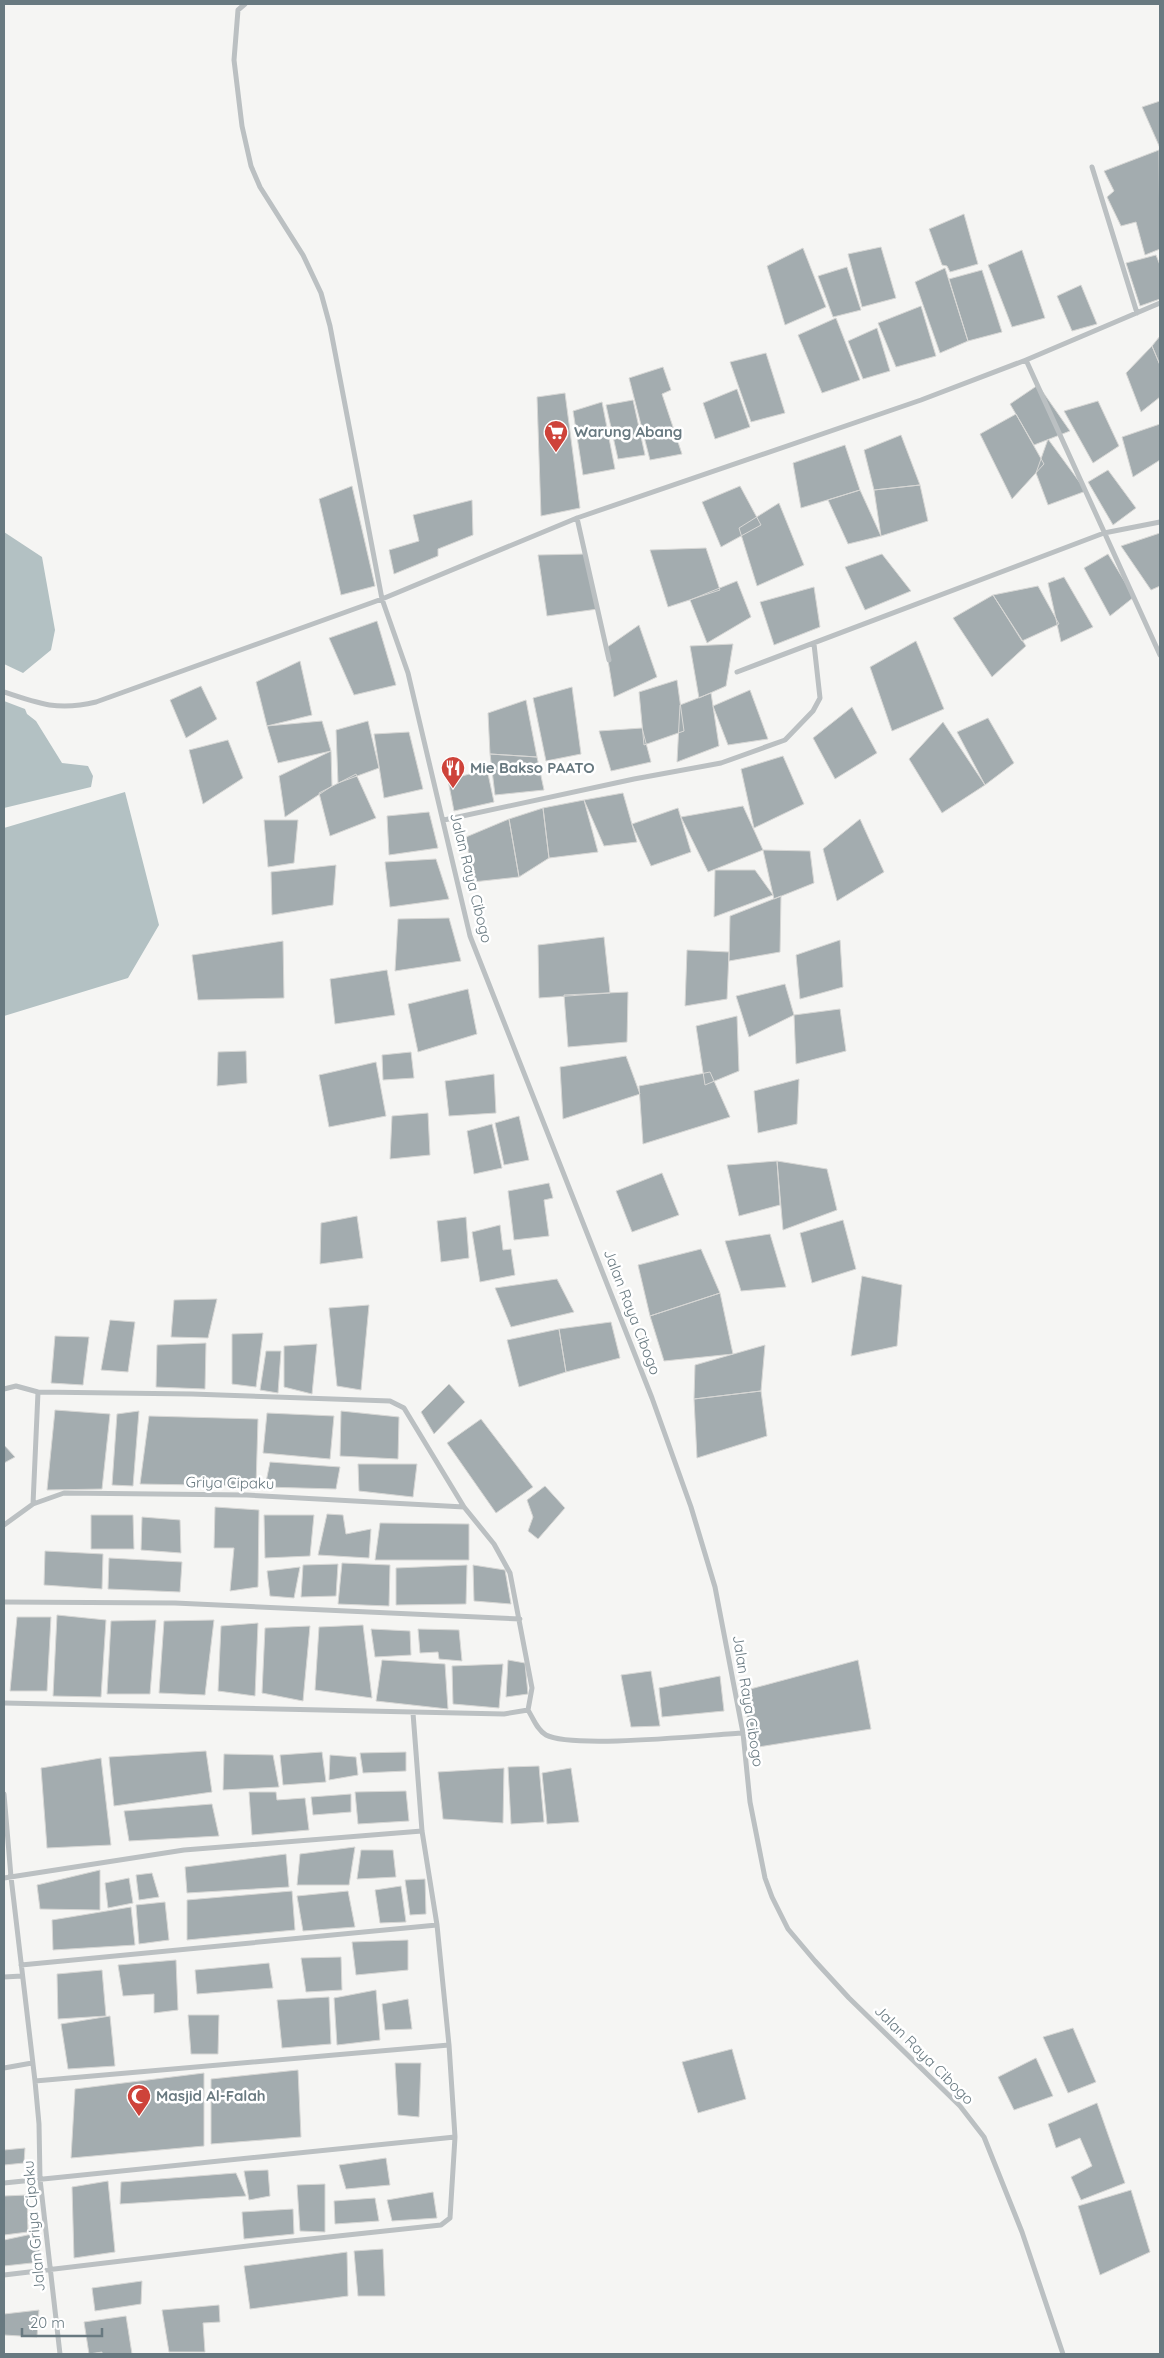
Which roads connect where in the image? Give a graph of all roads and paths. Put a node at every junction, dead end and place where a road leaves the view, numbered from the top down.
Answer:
1 (244, 4) edge
2 (1092, 167) dead end
3 (1160, 303) edge
4 (1137, 313) junction
5 (1026, 360) junction
6 (577, 518) junction
7 (1160, 522) edge
8 (1104, 533) junction
9 (382, 599) junction
10 (814, 644) junction
11 (1160, 654) edge
12 (609, 660) dead end
13 (737, 672) dead end
14 (4, 692) edge
15 (444, 820) junction
16 (4, 1389) edge
17 (38, 1392) junction
18 (33, 1504) junction
19 (464, 1507) junction
20 (4, 1525) edge
21 (4, 1602) edge
22 (520, 1620) junction
23 (4, 1704) edge
24 (528, 1710) junction
25 (413, 1713) junction
26 (743, 1733) junction
27 (4, 1794) edge
28 (422, 1831) junction
29 (4, 1878) edge
30 (11, 1878) junction
31 (437, 1925) junction
32 (22, 1965) junction
33 (22, 1976) junction
34 (4, 1977) edge
35 (449, 2045) junction
36 (32, 2063) junction
37 (4, 2068) edge
38 (35, 2082) junction
39 (455, 2137) junction
40 (40, 2179) junction
41 (4, 2182) edge
42 (49, 2269) junction
43 (4, 2275) edge
44 (60, 2354) edge
45 (1063, 2354) edge

1 - 9 street, Jalan Raya Cibogo
2 - 4 street
3 - 4 street
4 - 5 street
5 - 6 street
5 - 8 street
6 - 9 street
6 - 12 street
7 - 8 street
8 - 10 street
8 - 11 street
9 - 14 street
9 - 15 street, Jalan Raya Cibogo
10 - 13 street
10 - 15 street
15 - 26 street, Jalan Raya Cibogo
16 - 17 street
17 - 18 street
17 - 19 street
18 - 19 street, Griya Cipaku
18 - 20 street, Griya Cipaku
19 - 22 street
21 - 22 street
22 - 24 street
23 - 25 street
24 - 25 street
24 - 26 street
25 - 28 street
26 - 45 street, Jalan Raya Cibogo
27 - 30 street
28 - 30 street
28 - 31 street
29 - 30 street
30 - 32 street
31 - 32 street
31 - 35 street
32 - 33 street
33 - 34 street
33 - 36 street
35 - 38 street
35 - 39 street
36 - 37 street
36 - 38 street
38 - 40 street, Jalan Griya Cipaku
39 - 40 street
39 - 42 street
40 - 41 street
40 - 42 street, Jalan Griya Cipaku
42 - 43 street
42 - 44 street, Jalan Griya Cipaku

